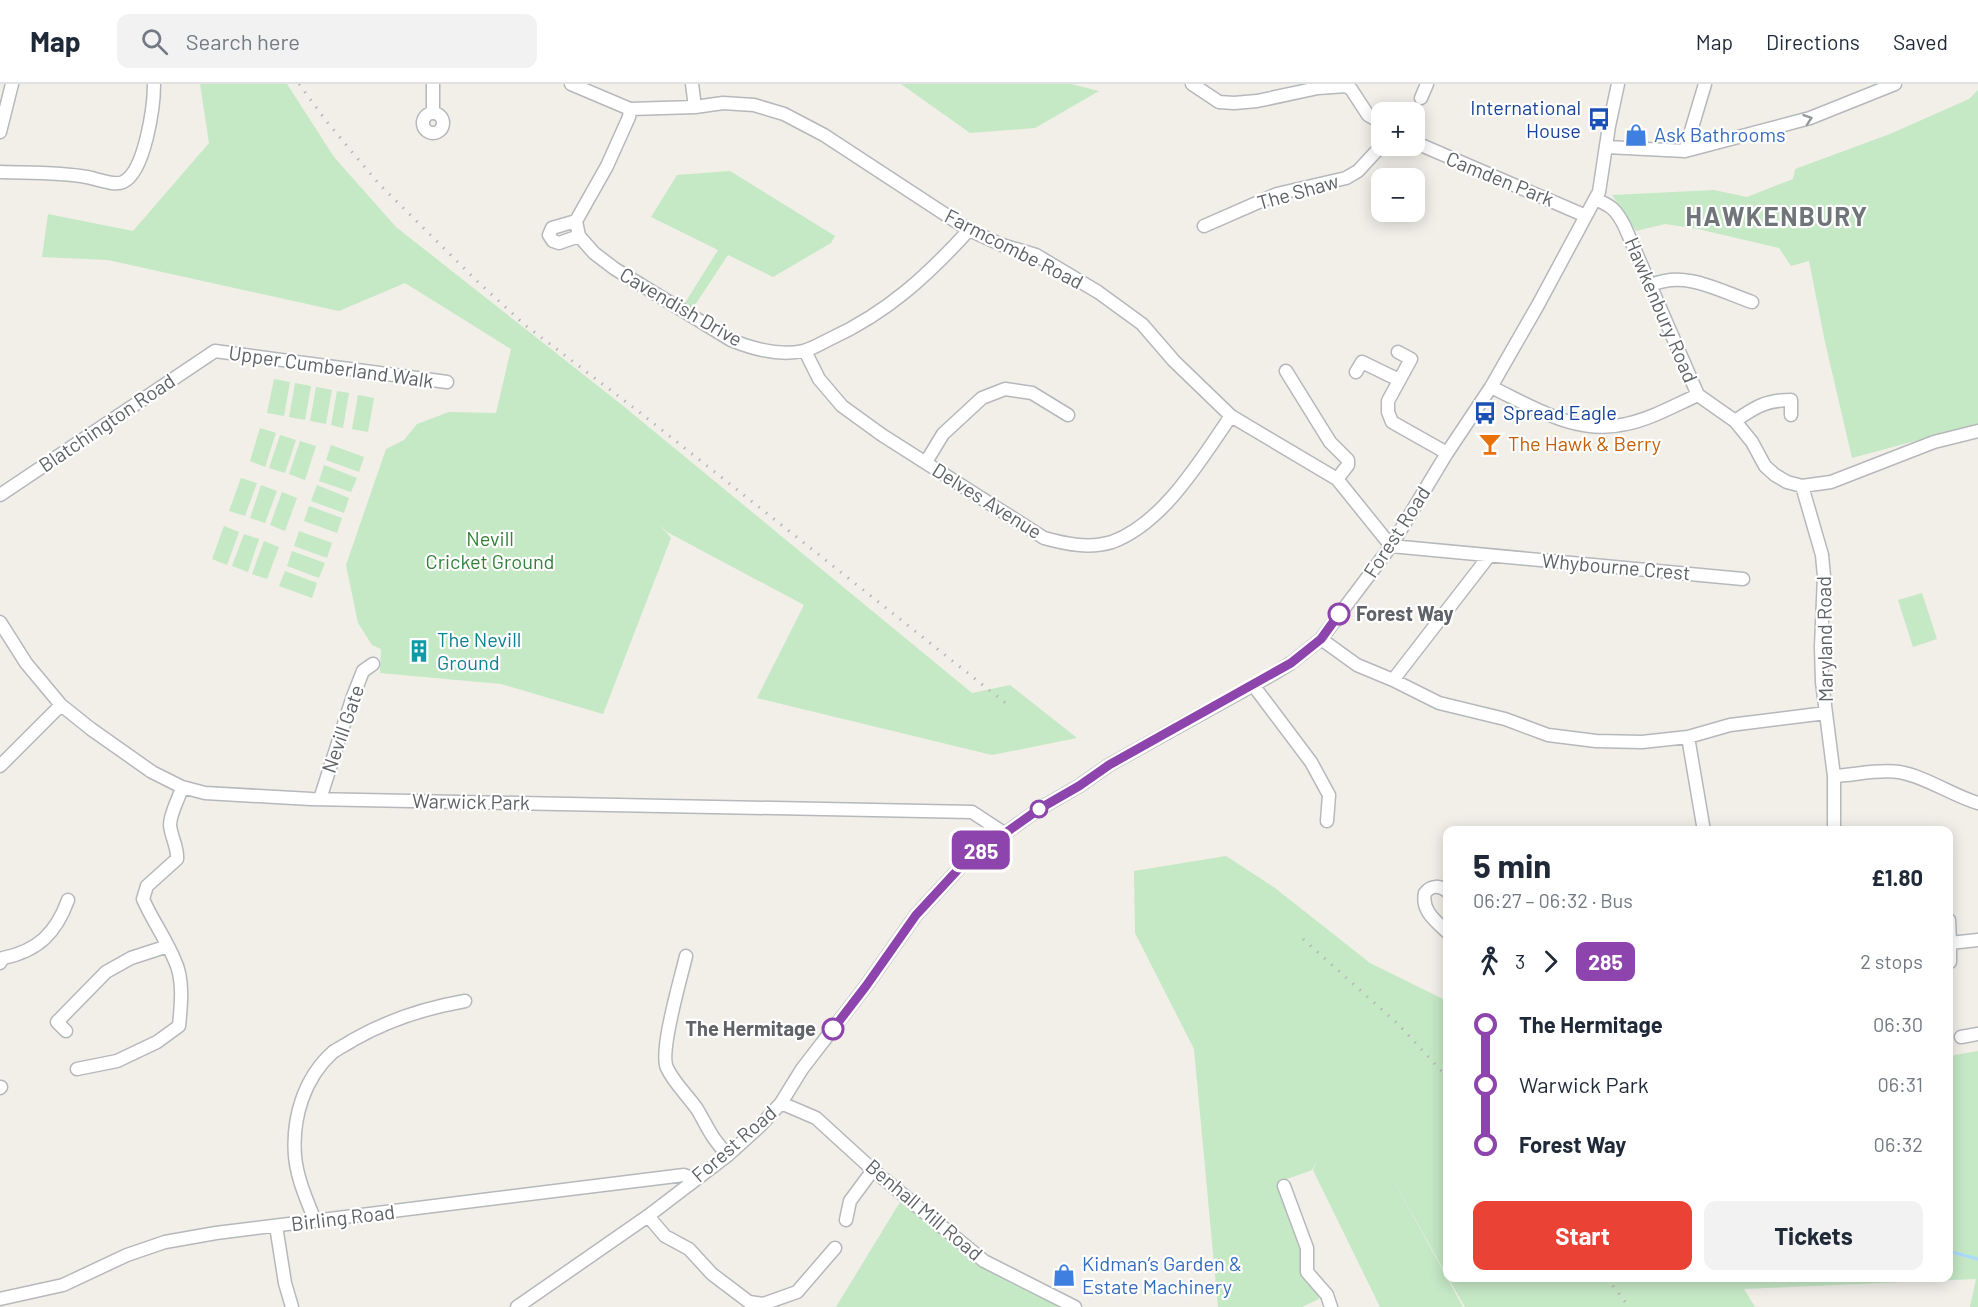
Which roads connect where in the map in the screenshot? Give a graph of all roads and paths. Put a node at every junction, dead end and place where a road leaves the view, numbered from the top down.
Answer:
1 (12, 84) edge
2 (154, 84) edge
3 (433, 84) edge
4 (571, 84) edge
5 (692, 84) edge
6 (1192, 84) edge
7 (1427, 84) edge
8 (1618, 84) edge
9 (1706, 84) edge
10 (1895, 84) edge
11 (1352, 86) edge
12 (1421, 98) dead end
13 (695, 107) junction
14 (630, 109) junction
15 (433, 112) dead end
16 (1371, 117) edge
17 (0, 132) edge
18 (1607, 147) junction
19 (1425, 148) edge
20 (1685, 152) junction
21 (1372, 156) edge
22 (0, 172) edge
23 (1595, 200) junction
24 (1586, 216) junction
25 (576, 220) junction
26 (1204, 225) dead end
27 (969, 230) junction
28 (579, 236) junction
29 (1652, 285) junction
30 (1752, 302) dead end
31 (214, 351) joint
32 (805, 351) junction
33 (1398, 352) dead end
34 (1286, 371) dead end
35 (1356, 372) dead end
36 (1399, 380) junction
37 (447, 382) dead end
38 (1491, 387) junction
39 (1698, 395) junction
40 (1068, 415) dead end
41 (1791, 415) dead end
42 (1231, 416) junction
43 (1735, 421) junction
44 (1978, 431) edge
45 (1447, 453) junction
46 (926, 462) junction
47 (1338, 479) junction
48 (1802, 486) junction
49 (0, 495) edge
50 (1391, 546) junction
51 (1490, 556) junction
52 (1743, 579) dead end
53 (0, 622) edge
54 (1321, 639) junction
55 (373, 664) dead end
56 (1394, 680) junction
57 (1253, 686) junction
58 (61, 705) junction
59 (1826, 713) junction
60 (1688, 737) junction
61 (0, 766) edge
62 (1834, 776) junction
63 (182, 787) junction
64 (320, 799) junction
65 (1978, 803) edge
66 (1327, 821) dead end
67 (1703, 826) edge
68 (1834, 826) edge
69 (1004, 833) junction
70 (1443, 888) edge
71 (68, 900) dead end
72 (1443, 928) edge
73 (1978, 940) edge
74 (1953, 943) edge
75 (168, 946) junction
76 (686, 956) dead end
77 (0, 963) edge
78 (465, 1001) dead end
79 (66, 1031) dead end
80 (1978, 1034) edge
81 (1961, 1037) dead end
82 (77, 1070) dead end
83 (781, 1103) junction
84 (728, 1155) junction
85 (873, 1170) junction
86 (694, 1179) junction
87 (1284, 1186) dead end
88 (648, 1216) junction
89 (846, 1220) dead end
90 (315, 1221) junction
91 (276, 1226) junction
92 (835, 1248) dead end
93 (2, 1301) edge
94 (747, 1304) edge
95 (292, 1307) edge
96 (517, 1307) edge
97 (1075, 1307) edge
98 (1331, 1307) edge

1 - 17 street
2 - 22 street
3 - 15 street
4 - 14 street, Farmcombe Road
5 - 13 street
6 - 11 street
7 - 12 street
8 - 18 street, Forest Road
9 - 20 street
20 -> 10 street
11 - 16 street
13 - 14 street, Farmcombe Road
13 - 27 street, Farmcombe Road
14 - 25 street
18 - 20 street
18 - 23 street, Forest Road
19 - 24 street, Camden Park
21 - 26 street, The Shaw
23 - 24 street, Forest Road
23 - 29 street, Hawkenbury Road
24 - 38 street, Forest Road
25 - 28 street
25 - 28 street
27 - 32 street, Cavendish Drive
27 - 42 street, Farmcombe Road
28 - 32 street, Cavendish Drive
29 - 30 street
29 - 39 street, Hawkenbury Road
31 - 37 street, Upper Cumberland Walk
31 - 49 street, Blatchington Road
32 - 46 street, Delves Avenue
33 - 36 street
34 - 47 street
35 - 36 street
36 - 45 street
38 - 39 street
38 - 45 street, Forest Road
39 - 43 street, Hawkenbury Road
40 - 46 street
41 - 43 street
42 - 46 street, Delves Avenue
42 - 47 street, Farmcombe Road
43 - 48 street, Hawkenbury Road
44 - 48 street
45 - 50 street, Forest Road
47 - 50 street, Farmcombe Road
48 - 59 street, Maryland Road
50 - 51 street, Whybourne Crest
50 - 54 street, Forest Road
51 - 52 street, Whybourne Crest
51 - 56 street
53 - 58 street, Warwick Park
54 - 56 street
54 - 57 street, Forest Road
55 - 64 street, Nevill Gate
56 - 60 street
57 - 66 street
57 - 69 street, Forest Road
58 - 61 street
58 - 63 street, Warwick Park
59 - 60 street
59 - 62 street, Maryland Road
60 - 67 street
62 - 65 street
62 - 68 street, Maryland Road
63 - 64 street, Warwick Park
63 - 75 street
64 - 69 street, Warwick Park
69 - 83 street, Forest Road
70 - 72 street
71 - 77 street
73 - 74 street
75 - 79 street
75 - 82 street
76 - 84 street
78 - 90 street
80 - 81 street
83 - 84 street, Forest Road
83 - 85 street, Benhall Mill Road
84 - 86 street, Forest Road
85 - 89 street
85 - 97 street, Benhall Mill Road
86 - 88 street, Forest Road
86 - 90 street, Birling Road
87 - 98 street
88 - 94 street
88 - 96 street, Forest Road
90 - 91 street, Birling Road
91 - 93 street, Birling Road
91 - 95 street
92 - 94 street

